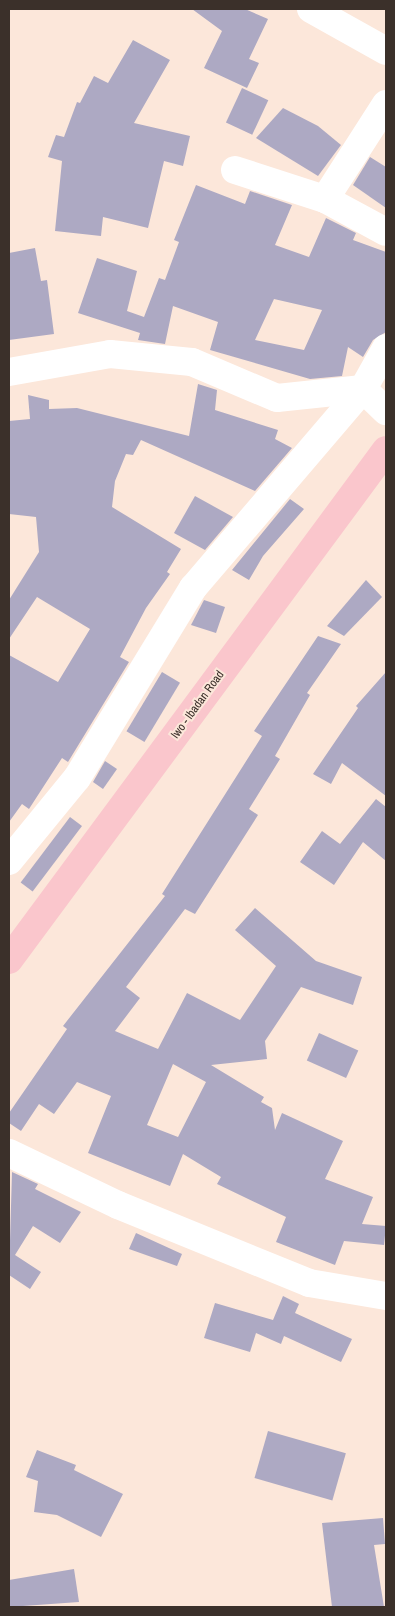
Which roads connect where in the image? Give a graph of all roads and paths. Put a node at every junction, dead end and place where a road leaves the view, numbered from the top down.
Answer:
1 (311, 9) edge
2 (386, 51) edge
3 (386, 104) edge
4 (235, 170) dead end
5 (325, 199) junction
6 (386, 232) edge
7 (386, 348) edge
8 (9, 372) edge
9 (363, 389) junction
10 (386, 410) edge
11 (386, 450) edge
12 (9, 862) edge
13 (9, 960) edge
14 (9, 1153) edge
15 (386, 1296) edge

1 - 2 street
3 - 5 street
4 - 5 street
5 - 6 street
7 - 9 street
8 - 9 street
9 - 10 street
9 - 12 street
11 - 13 main road, Iwo - Ibadan Road
14 - 15 street

